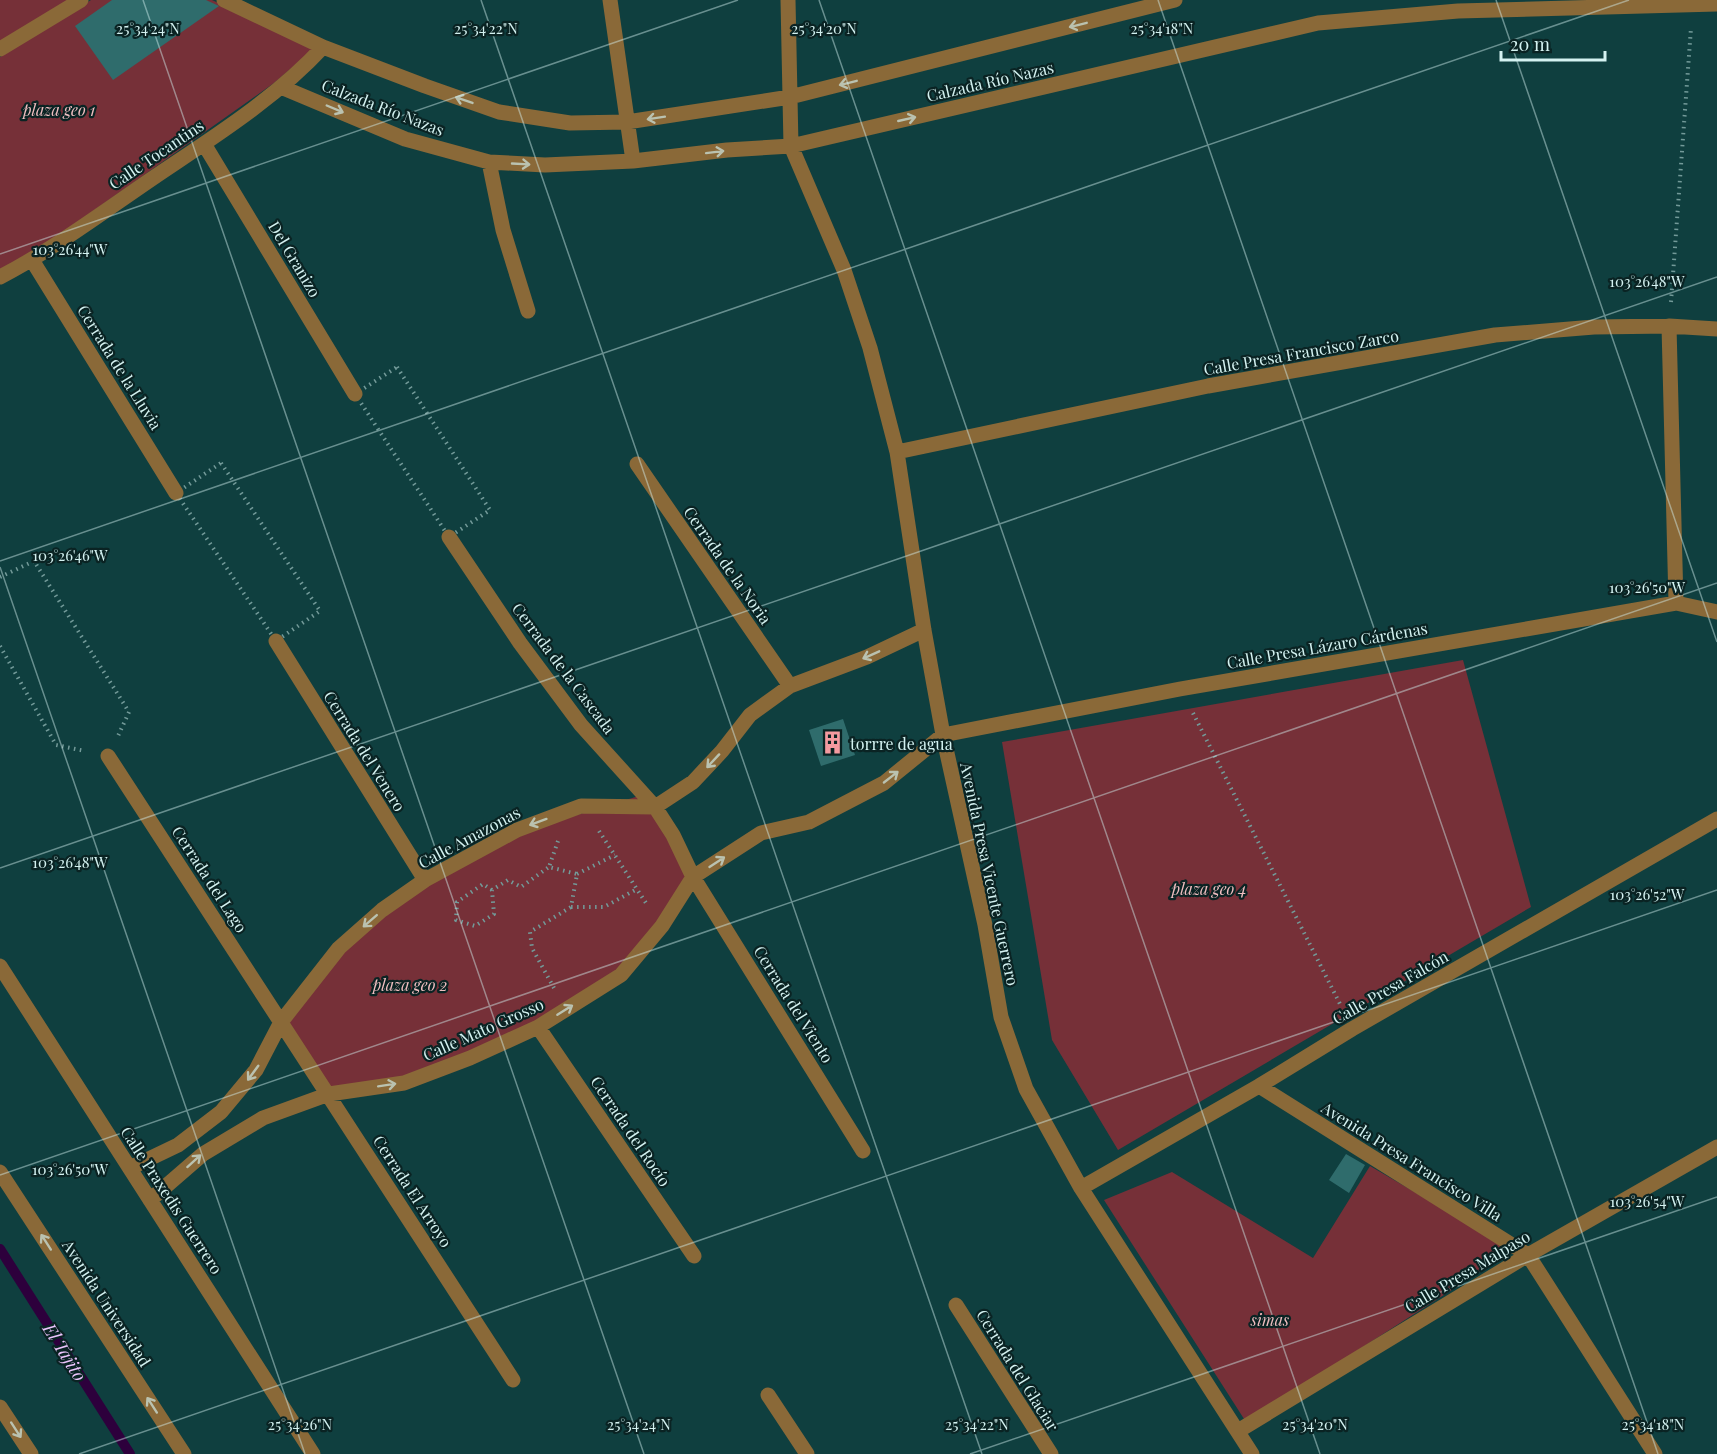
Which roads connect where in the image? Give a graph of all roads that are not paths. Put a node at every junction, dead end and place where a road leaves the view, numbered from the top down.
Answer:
1 (81, 0) edge
2 (224, 0) edge
3 (610, 0) edge
4 (788, 0) edge
5 (1175, 0) edge
6 (1717, 4) edge
7 (323, 47) junction
8 (0, 49) edge
9 (281, 87) junction
10 (790, 97) junction
11 (627, 122) junction
12 (204, 144) junction
13 (791, 147) junction
14 (633, 161) junction
15 (489, 162) junction
16 (32, 260) junction
17 (0, 277) edge
18 (528, 311) dead end
19 (1669, 326) junction
20 (1717, 329) edge
21 (356, 394) road end
22 (897, 452) junction
23 (637, 464) dead end
24 (177, 493) road end
25 (448, 537) road end
26 (1676, 603) junction
27 (1717, 612) edge
28 (924, 630) junction
29 (276, 641) road end
30 (790, 686) junction
31 (943, 735) junction
32 (108, 756) road end
33 (655, 807) junction
34 (1717, 819) edge
35 (693, 877) junction
36 (425, 880) junction
37 (0, 966) edge
38 (281, 1022) junction
39 (538, 1027) junction
40 (1259, 1086) junction
41 (329, 1094) junction
42 (1717, 1147) edge
43 (863, 1151) dead end
44 (130, 1168) junction
45 (0, 1172) edge
46 (1081, 1188) junction
47 (150, 1200) junction
48 (1528, 1255) junction
49 (694, 1256) dead end
50 (956, 1305) dead end
51 (513, 1380) dead end
52 (768, 1395) dead end
53 (0, 1407) edge
54 (1238, 1431) junction
55 (31, 1454) edge
56 (184, 1454) edge
57 (313, 1454) edge
58 (807, 1454) edge
59 (1051, 1454) edge
60 (1252, 1454) edge
61 (1655, 1454) edge

1 - 8 street
2 - 7 street, Calzada Río Nazas
3 - 11 street
4 - 10 street
5 -> 10 street, Calzada Río Nazas
13 -> 6 street, Calzada Río Nazas
7 - 9 street, Calle Tocantins
11 -> 7 street, Calzada Río Nazas
9 - 12 street, Calle Tocantins
9 -> 15 street, Calzada Río Nazas
10 -> 11 street, Calzada Río Nazas
10 - 13 street
11 - 14 street
12 - 16 street, Calle Tocantins
12 - 21 street, Del Granizo
14 -> 13 street, Calzada Río Nazas
13 - 22 street, Avenida Presa Vicente Guerrero
15 -> 14 street, Calzada Río Nazas
15 - 18 street
16 - 17 street, Calle Tocantins
16 - 24 street, Cerrada de la Lluvia
19 - 20 street, Calle Presa Francisco Zarco
19 - 22 street, Calle Presa Francisco Zarco
19 - 26 street
22 - 28 street, Avenida Presa Vicente Guerrero
23 - 30 street, Cerrada de la Noria
25 - 33 street, Cerrada de la Cascada
26 - 27 street, Calle Presa Lázaro Cárdenas
26 - 31 street, Calle Presa Lázaro Cárdenas
28 -> 30 street
28 - 31 street, Avenida Presa Vicente Guerrero
29 - 36 street, Cerrada del Venero
30 -> 33 street
35 -> 31 street, Calle Mato Grosso
31 - 46 street, Avenida Presa Vicente Guerrero
32 - 38 street, Cerrada del Lago
33 - 35 street, Cerrada de la Cascada
33 -> 36 street, Calle Amazonas
34 - 40 street, Calle Presa Falcón
39 -> 35 street, Calle Mato Grosso
35 - 43 street, Cerrada del Viento
36 -> 38 street, Calle Amazonas
37 - 44 street, Calle Praxedis Guerrero
38 - 41 street, Cerrada El Arroyo
38 -> 44 street, Calle Amazonas
41 -> 39 street, Calle Mato Grosso
39 - 49 street, Cerrada del Rocío
40 - 46 street, Calle Presa Falcón
40 - 48 street, Avenida Presa Francisco Villa
47 -> 41 street, Calle Mato Grosso
41 - 51 street, Cerrada El Arroyo
42 - 48 street, Calle Presa Malpaso
44 - 47 street, Calle Praxedis Guerrero
56 -> 45 street, Avenida Universidad
46 - 54 street, Avenida Presa Vicente Guerrero
47 - 57 street, Calle Praxedis Guerrero
48 - 54 street, Calle Presa Malpaso
48 - 61 street, Avenida Presa Francisco Villa
50 - 59 street, Cerrada del Glaciar
52 - 58 street
53 -> 55 street
54 - 60 street, Avenida Presa Vicente Guerrero

